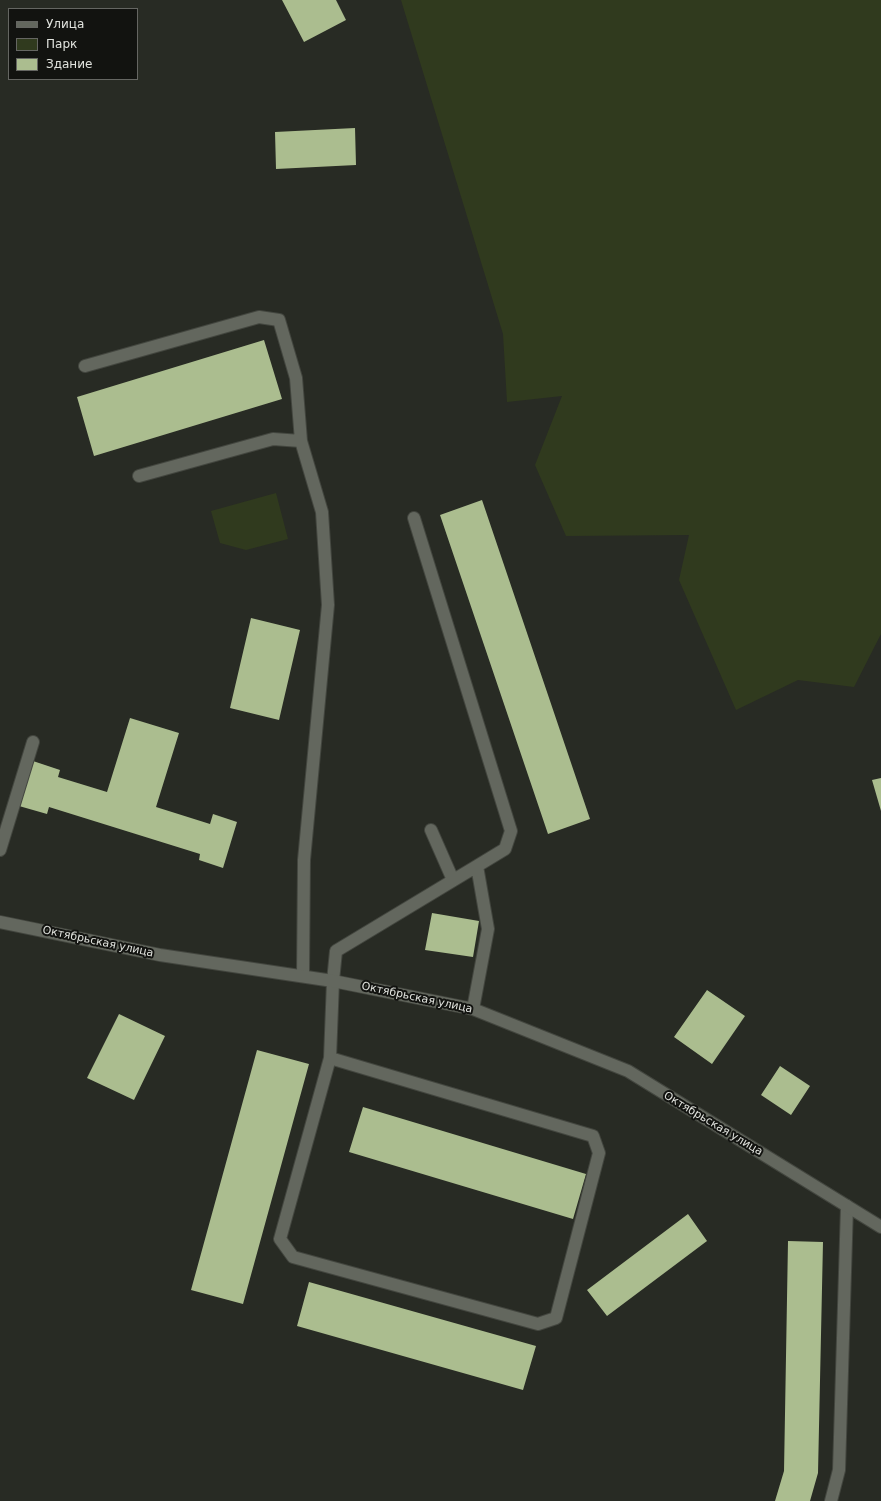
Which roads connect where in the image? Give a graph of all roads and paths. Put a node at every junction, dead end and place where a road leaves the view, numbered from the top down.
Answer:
1 (85, 366) dead end
2 (301, 441) junction
3 (139, 476) dead end
4 (414, 518) dead end
5 (33, 742) dead end
6 (431, 830) dead end
7 (0, 850) edge
8 (477, 866) junction
9 (454, 880) junction
10 (0, 922) edge
11 (303, 976) junction
12 (333, 980) junction
13 (473, 1010) junction
14 (330, 1058) junction
15 (847, 1206) junction
16 (881, 1227) edge
17 (831, 1501) edge

1 - 2 street
2 - 3 street
2 - 11 street
4 - 8 street
5 - 7 street
6 - 9 street
8 - 9 street
8 - 13 street
9 - 12 street
10 - 11 street, Октябрьская улица
11 - 12 street, Октябрьская улица
12 - 13 street, Октябрьская улица
12 - 14 street
13 - 15 street, Октябрьская улица
14 - 14 street
15 - 16 street, Октябрьская улица
15 - 17 street

